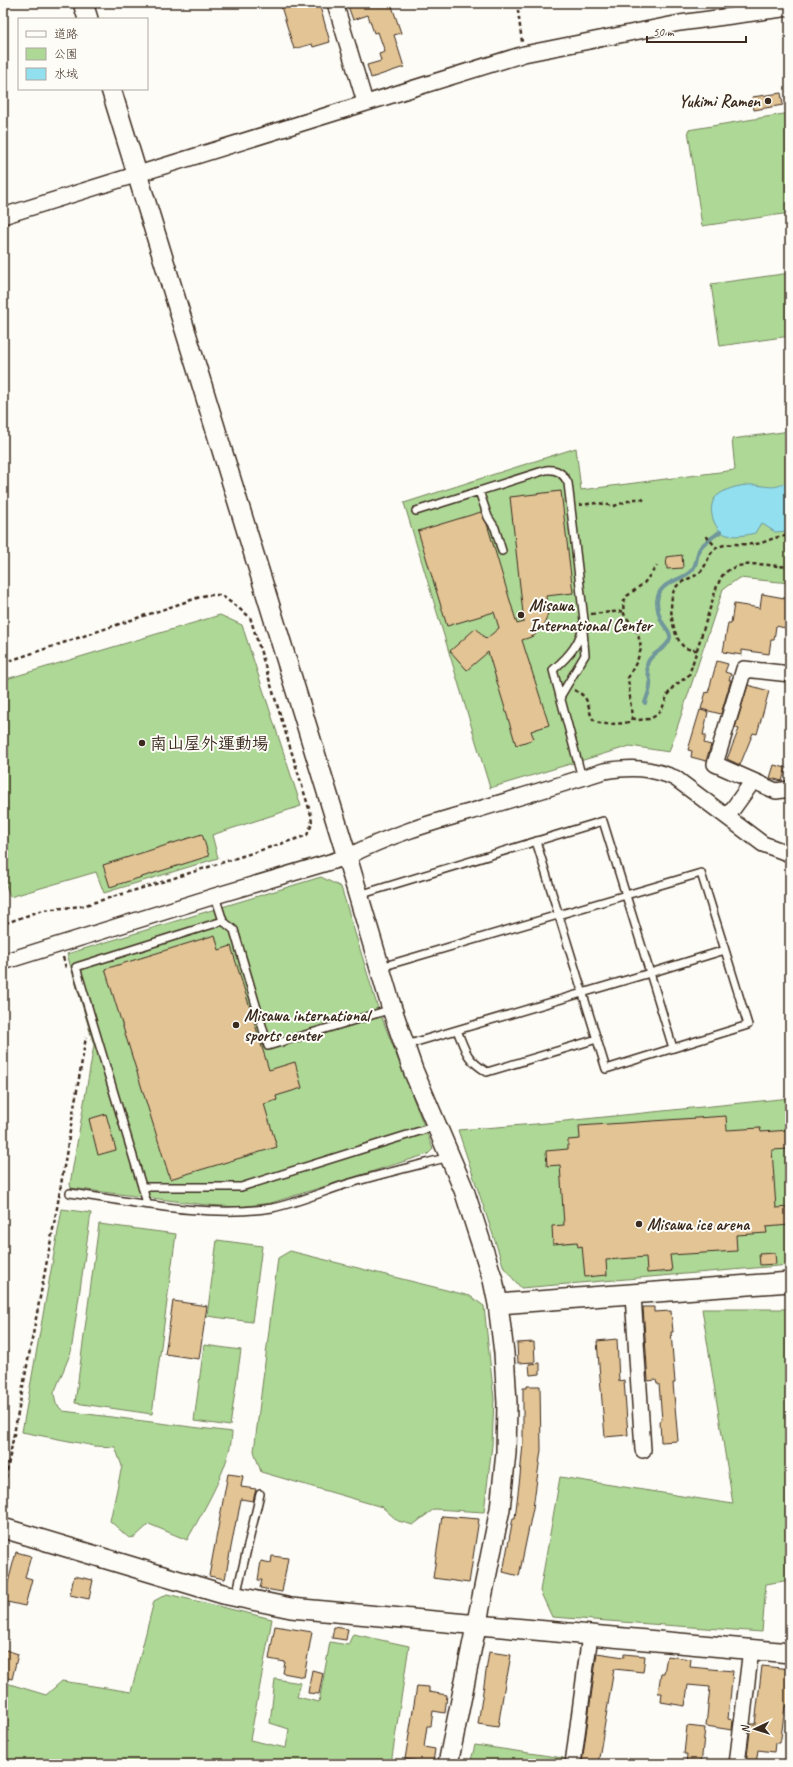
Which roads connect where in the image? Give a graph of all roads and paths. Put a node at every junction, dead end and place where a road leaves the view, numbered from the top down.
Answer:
1 (83, 3) edge
2 (335, 3) edge
3 (517, 3) edge
4 (790, 8) edge
5 (88, 18) edge
6 (524, 54) junction
7 (110, 90) edge
8 (365, 102) junction
9 (138, 175) junction
10 (3, 216) edge
11 (478, 490) junction
12 (646, 502) dead end
13 (570, 506) junction
14 (416, 510) dead end
15 (706, 536) dead end
16 (790, 536) edge
17 (717, 548) junction
18 (502, 551) dead end
19 (657, 566) dead end
20 (790, 567) edge
21 (623, 611) junction
22 (583, 614) junction
23 (583, 629) junction
24 (697, 650) junction
25 (3, 663) edge
26 (790, 674) edge
27 (567, 687) junction
28 (560, 697) junction
29 (632, 718) junction
30 (582, 778) junction
31 (753, 781) junction
32 (790, 789) edge
33 (726, 817) junction
34 (536, 841) junction
35 (790, 854) edge
36 (347, 857) junction
37 (359, 895) junction
38 (215, 896) junction
39 (626, 896) junction
40 (3, 915) edge
41 (559, 916) junction
42 (223, 921) junction
43 (59, 945) junction
44 (725, 950) junction
45 (3, 962) edge
46 (379, 968) junction
47 (650, 973) junction
48 (69, 975) dead end
49 (582, 993) junction
50 (392, 1009) junction
51 (457, 1030) junction
52 (86, 1033) dead end
53 (596, 1039) junction
54 (405, 1045) junction
55 (673, 1048) junction
56 (436, 1125) junction
57 (450, 1157) junction
58 (142, 1187) junction
59 (70, 1193) dead end
60 (147, 1203) junction
61 (790, 1282) edge
62 (633, 1295) junction
63 (498, 1304) junction
64 (643, 1450) dead end
65 (3, 1492) edge
66 (260, 1494) dead end
67 (3, 1528) edge
68 (236, 1597) junction
69 (477, 1626) junction
70 (590, 1635) junction
71 (751, 1650) junction
72 (790, 1653) edge
73 (448, 1764) edge
74 (573, 1764) edge
75 (737, 1764) edge

1 - 5 street
2 - 8 street
3 - 6 path
4 - 6 street
6 - 8 street
7 - 9 street
8 - 9 street
9 - 10 street
9 - 36 street
11 - 13 lane
11 - 14 lane
11 - 18 lane
12 - 13 path
13 - 22 lane
15 - 17 path
16 - 17 path
17 - 24 path
19 - 21 path
20 - 24 path
21 - 22 path
21 - 29 path
22 - 23 lane
23 - 27 lane
23 - 28 lane
24 - 29 path
25 - 40 path
26 - 31 street
27 - 28 lane
27 - 29 path
28 - 30 lane
30 - 33 street
30 - 36 street
31 - 32 street
31 - 33 street
33 - 35 street
34 - 37 lane
34 - 39 lane
34 - 41 lane
36 - 37 street
36 - 38 street
37 - 46 street
38 - 42 lane
38 - 43 street
39 - 41 lane
39 - 44 lane
39 - 47 lane
41 - 46 lane
41 - 49 lane
42 - 50 lane
42 - 58 lane
43 - 45 street
43 - 48 path
44 - 47 lane
44 - 55 lane
46 - 50 street
47 - 49 lane
47 - 55 lane
49 - 51 lane
49 - 53 lane
50 - 54 street
51 - 53 lane
51 - 54 lane
52 - 65 path
53 - 55 lane
54 - 56 street
56 - 57 street
56 - 58 lane
57 - 60 lane
57 - 63 street
58 - 60 lane
59 - 60 lane
61 - 62 street
62 - 63 street
62 - 64 street
63 - 69 street
66 - 68 lane
67 - 68 street
68 - 69 street
69 - 70 street
69 - 73 street
70 - 71 street
70 - 74 street
71 - 72 street
71 - 75 street

